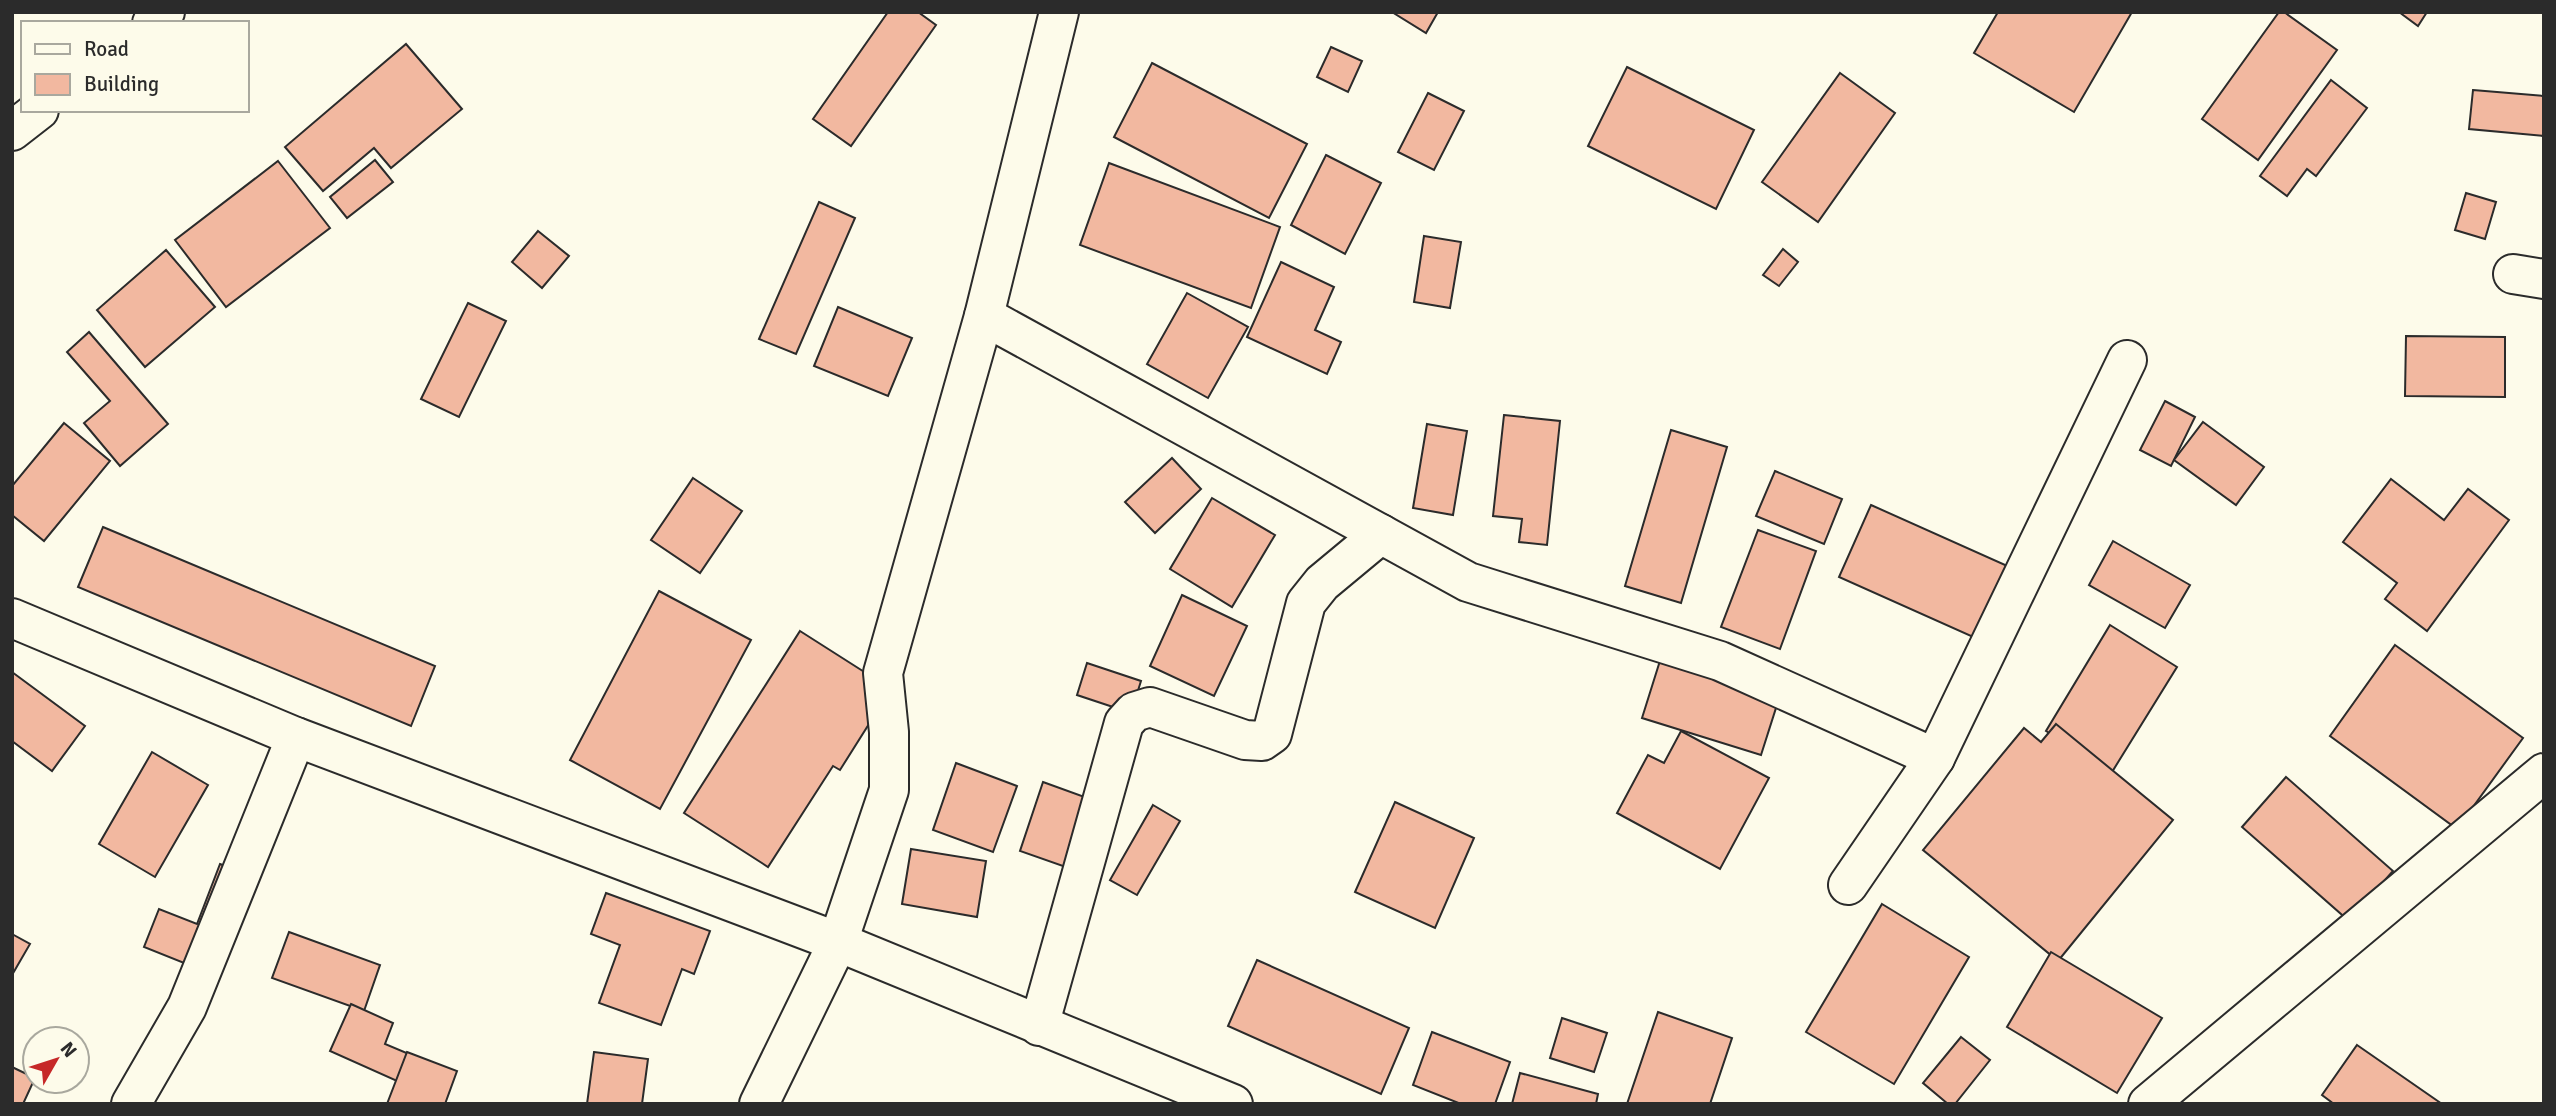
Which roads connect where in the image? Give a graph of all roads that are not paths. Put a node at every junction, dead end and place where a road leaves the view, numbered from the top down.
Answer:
1 (1059, 12) edge
2 (36, 112) edge
3 (12, 131) edge
4 (984, 316) junction
5 (2127, 360) dead end
6 (1381, 534) junction
7 (12, 618) edge
8 (296, 737) junction
9 (1935, 758) junction
10 (2544, 773) edge
11 (1848, 885) dead end
12 (838, 942) junction
13 (1039, 1026) junction
14 (1220, 1101) edge
15 (131, 1104) edge
16 (759, 1104) edge
17 (2148, 1104) edge

1 - 4 main road
2 - 3 main road
4 - 6 main road
4 - 12 main road
5 - 9 main road
6 - 9 main road
6 - 13 main road
7 - 8 main road
8 - 12 main road
8 - 15 main road
9 - 11 main road
10 - 17 main road
12 - 13 main road
12 - 16 main road
13 - 14 main road

